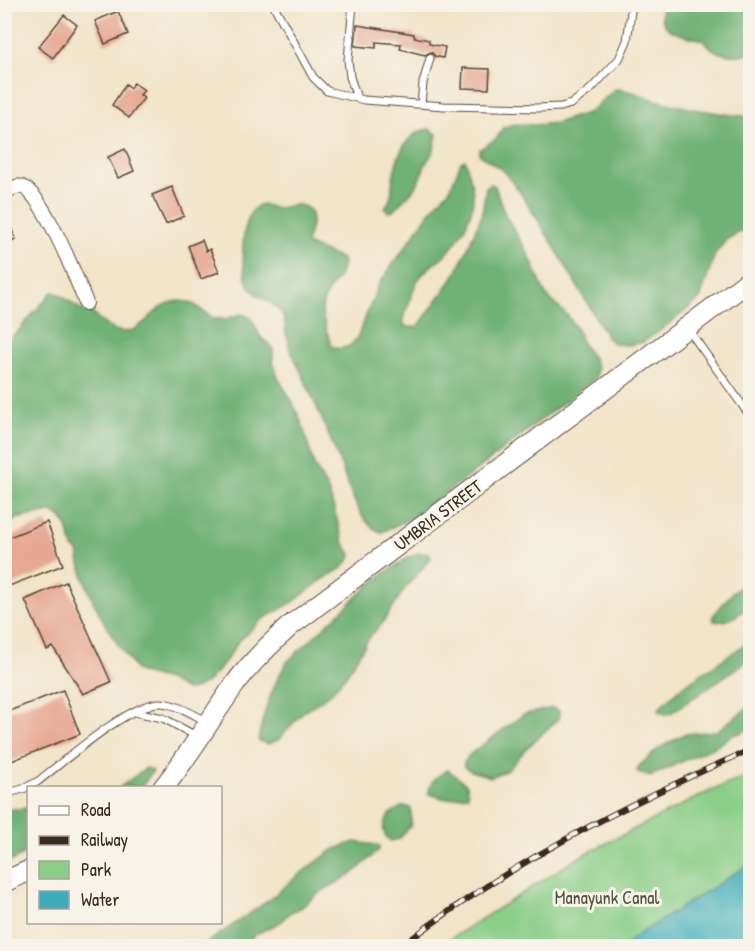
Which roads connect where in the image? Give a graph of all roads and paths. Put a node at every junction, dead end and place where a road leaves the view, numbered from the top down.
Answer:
1 (273, 4) edge
2 (353, 4) edge
3 (632, 4) edge
4 (430, 57) dead end
5 (357, 99) junction
6 (421, 104) junction
7 (4, 192) edge
8 (750, 280) edge
9 (86, 303) dead end
10 (688, 329) junction
11 (750, 416) edge
12 (135, 712) junction
13 (204, 731) junction
14 (29, 786) edge
15 (164, 786) edge
16 (27, 787) edge
17 (4, 794) edge
18 (27, 871) edge
19 (4, 882) edge

1 - 5 lane
2 - 5 lane
3 - 6 lane
4 - 6 lane
5 - 6 lane
7 - 9 street
8 - 10 main road, UMBRIA STREET
10 - 11 lane
10 - 13 main road, UMBRIA STREET
12 - 13 lane
12 - 13 lane
12 - 14 lane
13 - 15 main road, UMBRIA STREET
16 - 17 lane
18 - 19 main road

